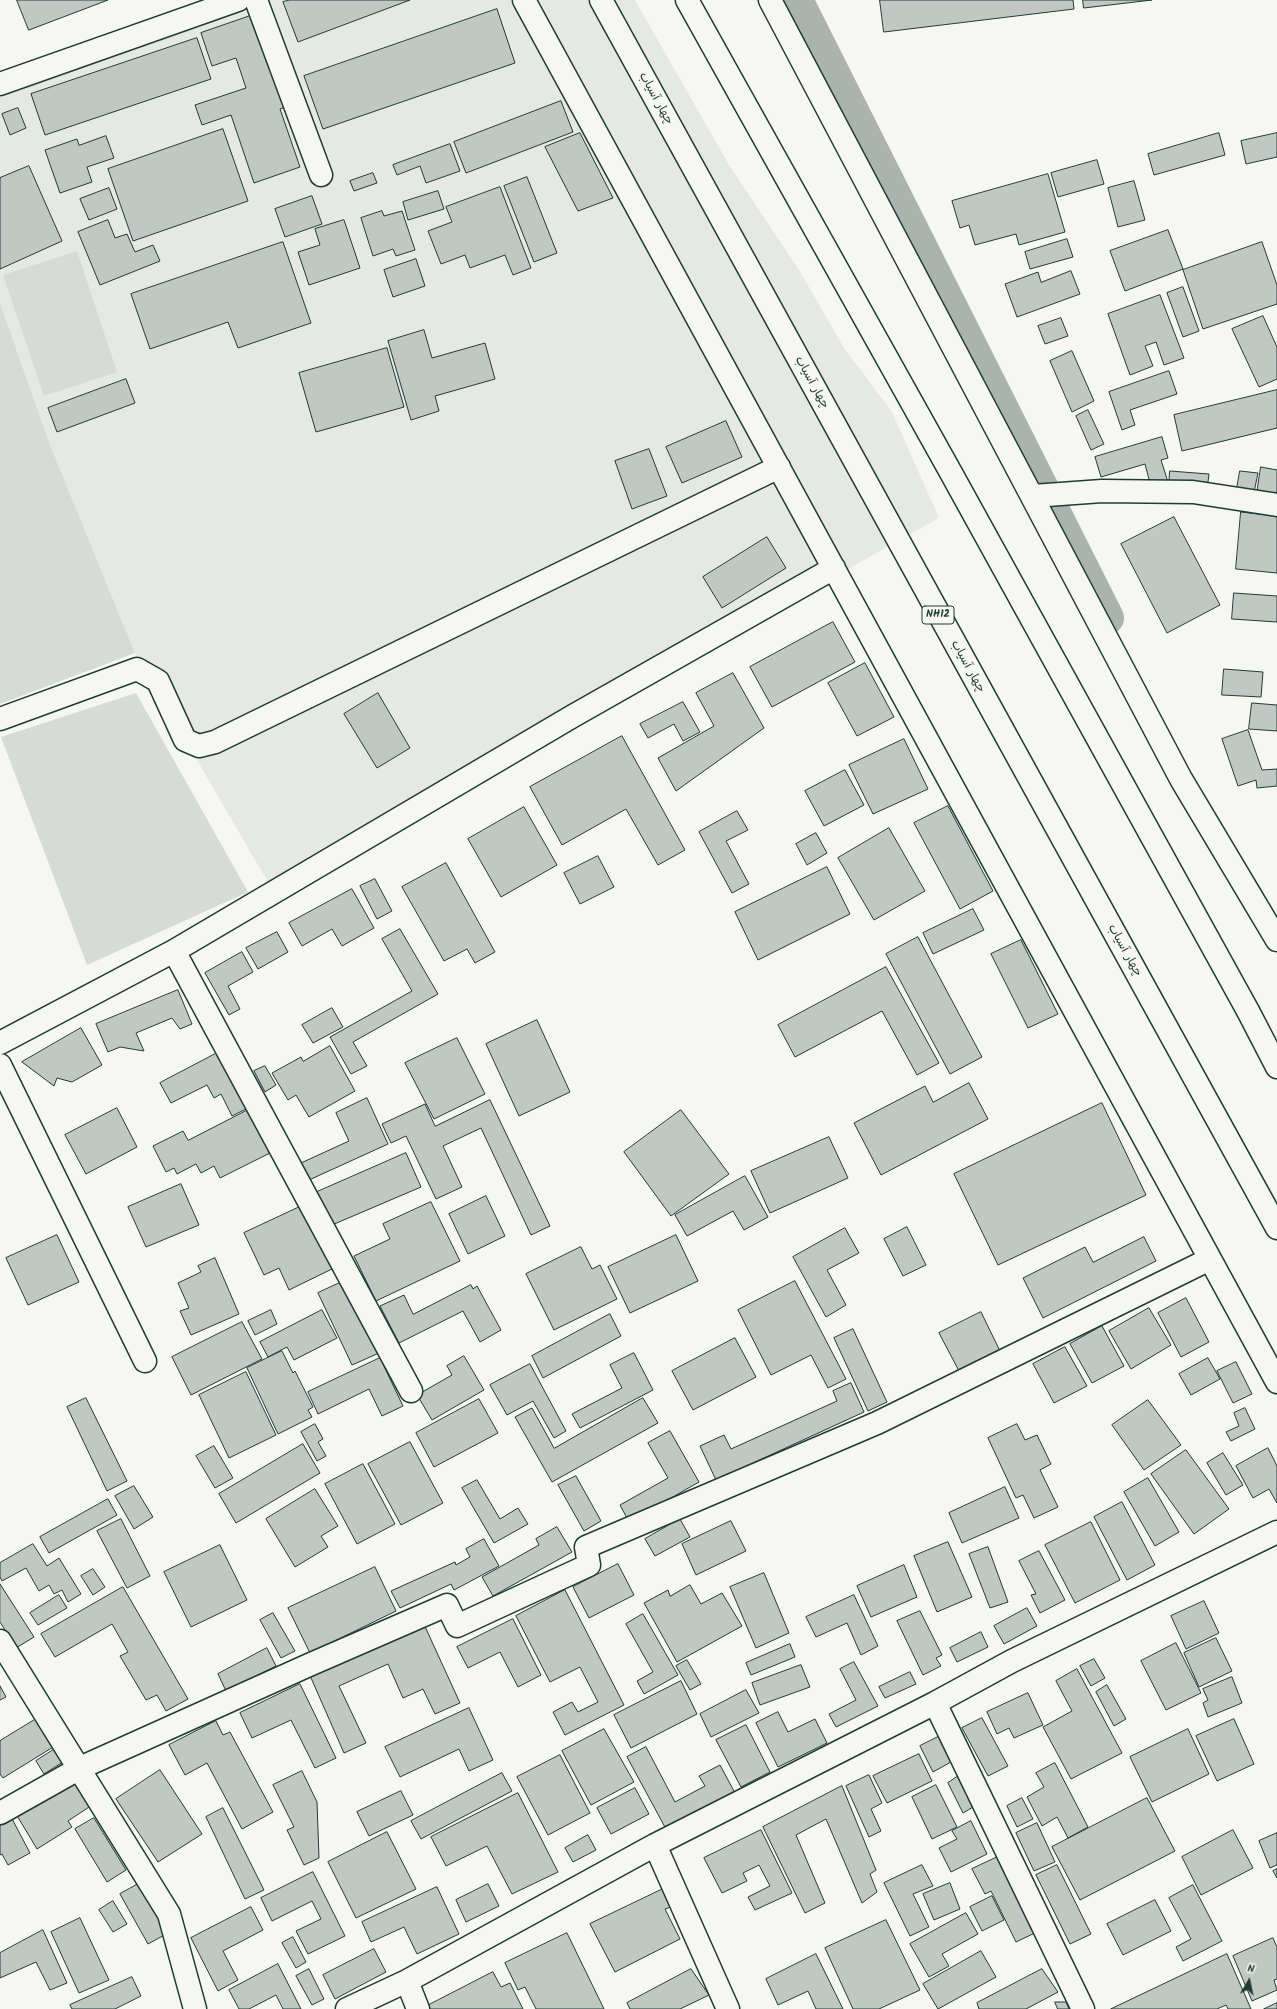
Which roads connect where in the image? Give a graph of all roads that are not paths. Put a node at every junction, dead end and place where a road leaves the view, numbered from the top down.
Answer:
1 (256, 0) edge
2 (524, 0) edge
3 (601, 0) edge
4 (687, 0) edge
5 (770, 0) edge
6 (230, 2) edge
7 (0, 84) edge
8 (321, 175) dead end
9 (779, 467) junction
10 (1033, 496) junction
11 (1277, 505) edge
12 (834, 568) junction
13 (0, 720) edge
14 (1277, 940) edge
15 (174, 951) junction
16 (0, 1043) edge
17 (0, 1065) edge
18 (1277, 1067) edge
19 (1277, 1228) edge
20 (1210, 1259) junction
21 (145, 1361) dead end
22 (1277, 1382) edge
23 (411, 1391) dead end
24 (1277, 1532) edge
25 (0, 1641) edge
26 (935, 1703) junction
27 (80, 1768) junction
28 (0, 1813) edge
29 (655, 1845) junction
30 (407, 1981) junction
31 (195, 2009) edge
32 (347, 2009) edge
33 (418, 2009) edge
34 (728, 2009) edge
35 (1083, 2009) edge

1 - 8 main road
2 - 9 main road
3 - 19 main road, چهار آسیاب / NH12
4 - 18 main road
5 - 10 main road
6 - 7 main road
9 - 12 main road
9 - 13 main road
10 - 11 main road
10 - 14 main road
12 - 15 main road
12 - 20 main road
15 - 16 main road
15 - 23 main road
17 - 21 main road
20 - 22 main road
20 - 27 main road
24 - 26 main road
25 - 27 main road
26 - 29 main road
26 - 35 main road
27 - 28 main road
27 - 31 main road
29 - 30 main road
29 - 34 main road
30 - 32 main road
30 - 33 main road

